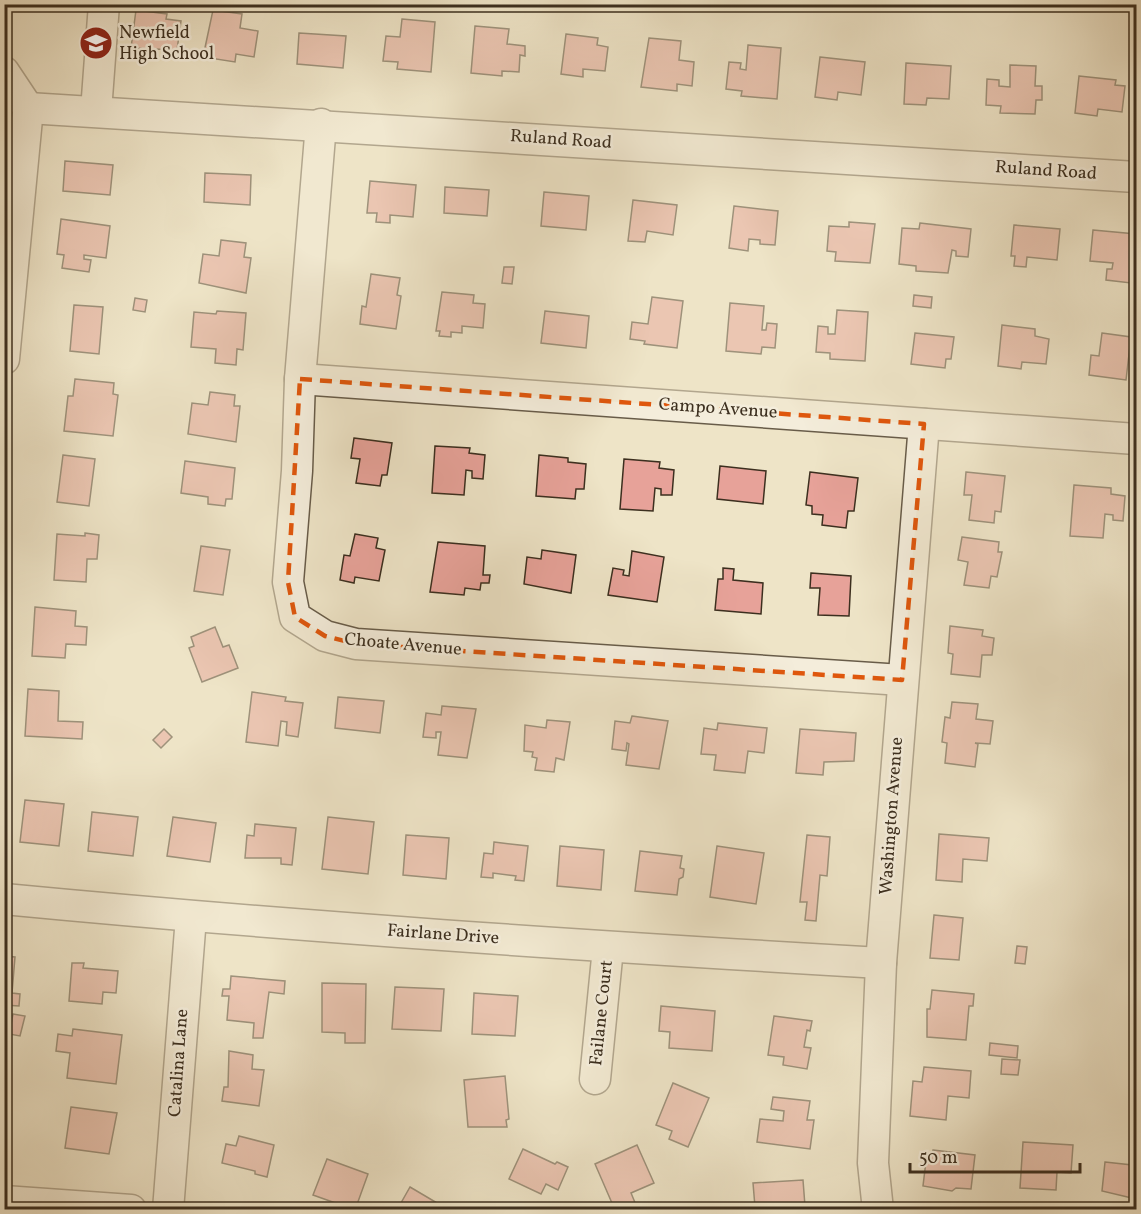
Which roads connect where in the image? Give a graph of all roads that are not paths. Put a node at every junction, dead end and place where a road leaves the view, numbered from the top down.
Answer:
1 (104, 4) edge
2 (4, 72) edge
3 (28, 108) junction
4 (96, 111) junction
5 (321, 124) junction
6 (1137, 177) edge
7 (6, 311) edge
8 (4, 359) edge
9 (300, 379) junction
10 (924, 424) junction
11 (1137, 439) edge
12 (902, 680) junction
13 (4, 899) edge
14 (191, 917) junction
15 (608, 948) junction
16 (881, 963) junction
17 (595, 1079) dead end
18 (4, 1201) edge
19 (131, 1209) edge
20 (168, 1209) edge
21 (878, 1209) edge

1 - 4 street
2 - 3 street
3 - 4 street, Ruland Road
3 - 7 street
4 - 5 street, Ruland Road
5 - 6 street, Ruland Road
5 - 9 street, Choate Avenue
7 - 8 street
9 - 10 street, Campo Avenue
9 - 12 street, Choate Avenue
10 - 11 street, Campo Avenue
10 - 12 street, Washington Avenue
12 - 16 street, Washington Avenue
13 - 14 street, Fairlane Drive
14 - 15 street, Fairlane Drive
14 - 20 street, Catalina Lane
15 - 16 street, Fairlane Drive
15 - 17 street, Failane Court
16 - 21 street, Washington Avenue
18 - 19 street

